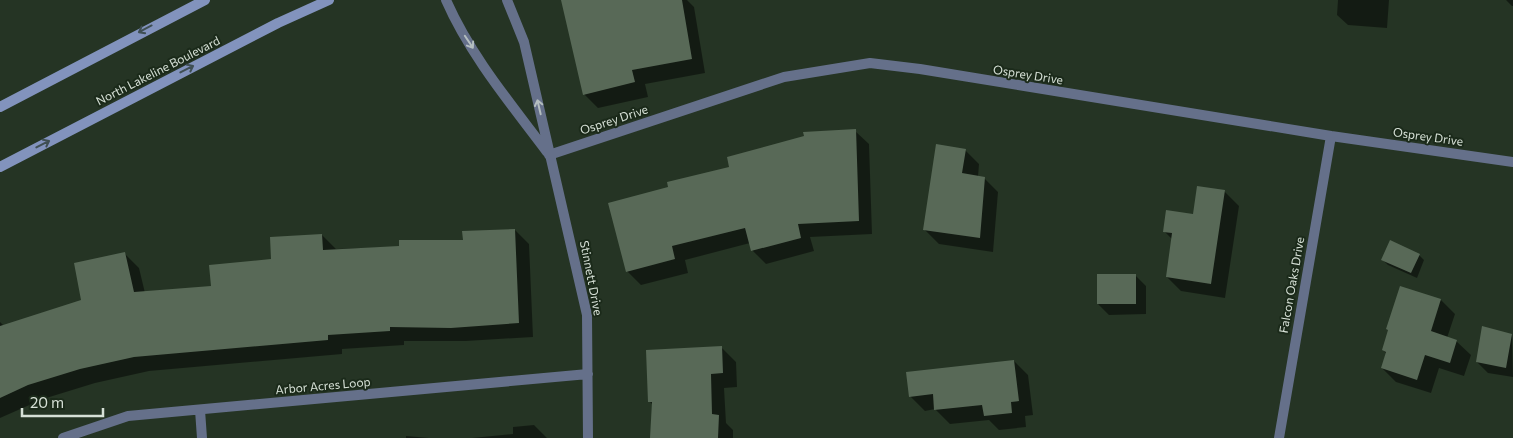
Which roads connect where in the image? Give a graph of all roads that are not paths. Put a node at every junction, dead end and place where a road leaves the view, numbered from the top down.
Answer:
1 (205, 0) edge
2 (329, 0) edge
3 (446, 0) edge
4 (508, 0) edge
5 (0, 107) edge
6 (1331, 136) junction
7 (549, 155) junction
8 (1513, 162) edge
9 (0, 167) edge
10 (588, 374) junction
11 (200, 410) junction
12 (63, 438) edge
13 (202, 438) edge
14 (588, 438) edge
15 (1278, 438) edge

1 -> 5 main road
9 -> 2 main road, North Lakeline Boulevard
3 -> 7 street, Stinnett Drive
7 -> 4 street, Stinnett Drive
6 - 7 street, Osprey Drive
6 - 8 street, Osprey Drive
6 - 15 street, Falcon Oaks Drive
7 - 10 street, Stinnett Drive
10 - 11 street, Arbor Acres Loop
10 - 14 street, Stinnett Drive
11 - 12 street, Arbor Acres Loop
11 - 13 street

